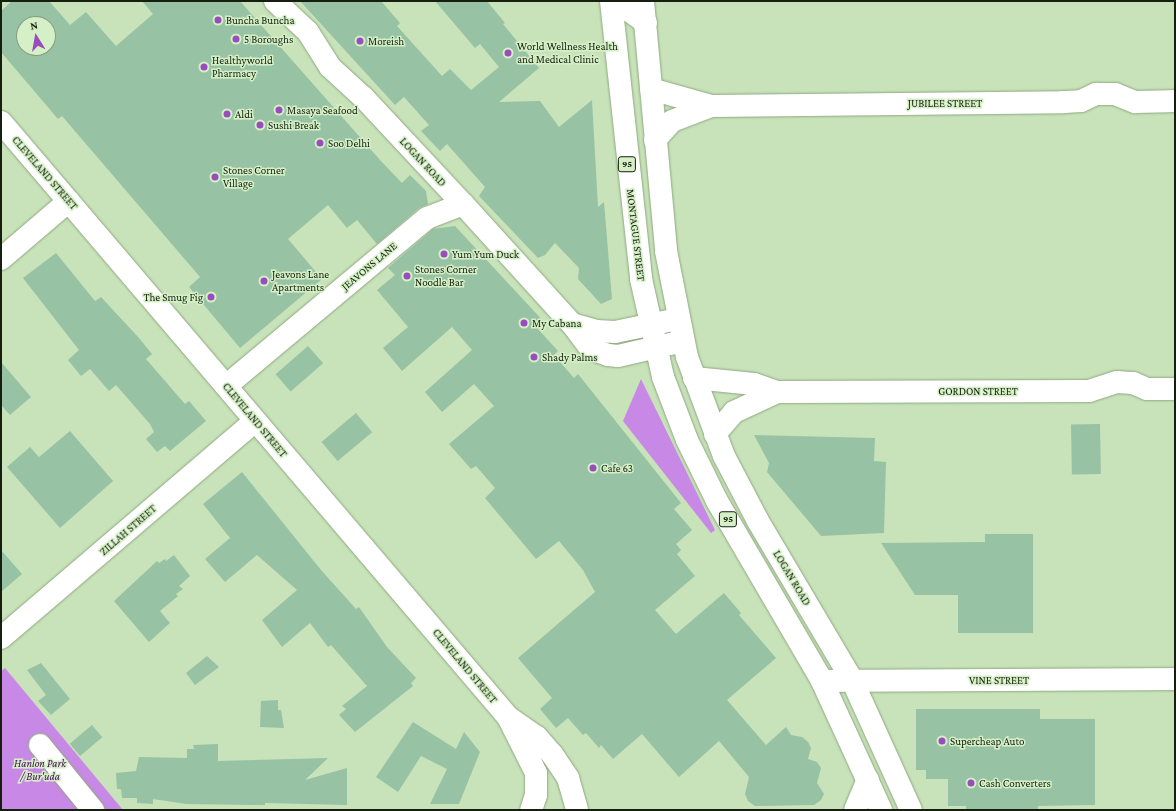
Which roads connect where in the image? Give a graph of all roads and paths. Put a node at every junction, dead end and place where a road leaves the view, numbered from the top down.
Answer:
1 (275, 1) edge
2 (611, 1) edge
3 (616, 1) edge
4 (643, 1) edge
5 (646, 24) junction
6 (651, 89) junction
7 (1175, 101) edge
8 (711, 106) junction
9 (1, 122) edge
10 (656, 140) junction
11 (69, 201) junction
12 (463, 204) junction
13 (1, 259) edge
14 (678, 319) junction
15 (572, 324) junction
16 (651, 325) junction
17 (683, 341) junction
18 (655, 348) junction
19 (694, 378) junction
20 (226, 386) junction
21 (1175, 389) edge
22 (777, 392) junction
23 (255, 421) junction
24 (715, 434) junction
25 (1, 638) edge
26 (1175, 679) edge
27 (852, 680) junction
28 (822, 681) junction
29 (508, 717) junction
30 (40, 745) dead end
31 (868, 780) junction
32 (93, 810) edge
33 (531, 810) edge
34 (577, 810) edge
35 (855, 810) edge
36 (881, 810) edge
37 (911, 810) edge

1 - 12 street, LOGAN ROAD
2 - 16 street, MONTAGUE STREET / 95
3 - 5 street
4 - 5 street, 95
5 - 6 street, 95
6 - 8 street, JUBILEE STREET
6 - 10 street, 95
7 - 8 street, JUBILEE STREET
8 - 10 street, JUBILEE STREET
9 - 11 street, CLEVELAND STREET
10 - 14 street, 95
11 - 13 street
11 - 20 street, CLEVELAND STREET
12 - 15 street, LOGAN ROAD
12 - 20 street, JEAVONS LANE
14 - 16 street
14 - 17 street, LOGAN ROAD / 95
15 - 16 street
15 - 18 street, LOGAN ROAD
16 - 18 street, 95
17 - 18 street, LOGAN ROAD
17 - 19 street, LOGAN ROAD / 95
18 - 28 street, 95
19 - 22 street, GORDON STREET
19 - 24 street, LOGAN ROAD / 95
20 - 23 street, CLEVELAND STREET
21 - 22 street, GORDON STREET
22 - 24 street, GORDON STREET
23 - 25 street, ZILLAH STREET
23 - 29 street, CLEVELAND STREET
24 - 27 street, LOGAN ROAD / 95
26 - 27 street, VINE STREET
27 - 28 street, VINE STREET
27 - 37 street, LOGAN ROAD / 95
28 - 31 street, 95
29 - 33 street, CLEVELAND STREET
29 - 34 street, CLEVELAND STREET
30 - 32 street
31 - 35 street
31 - 36 street, 95

